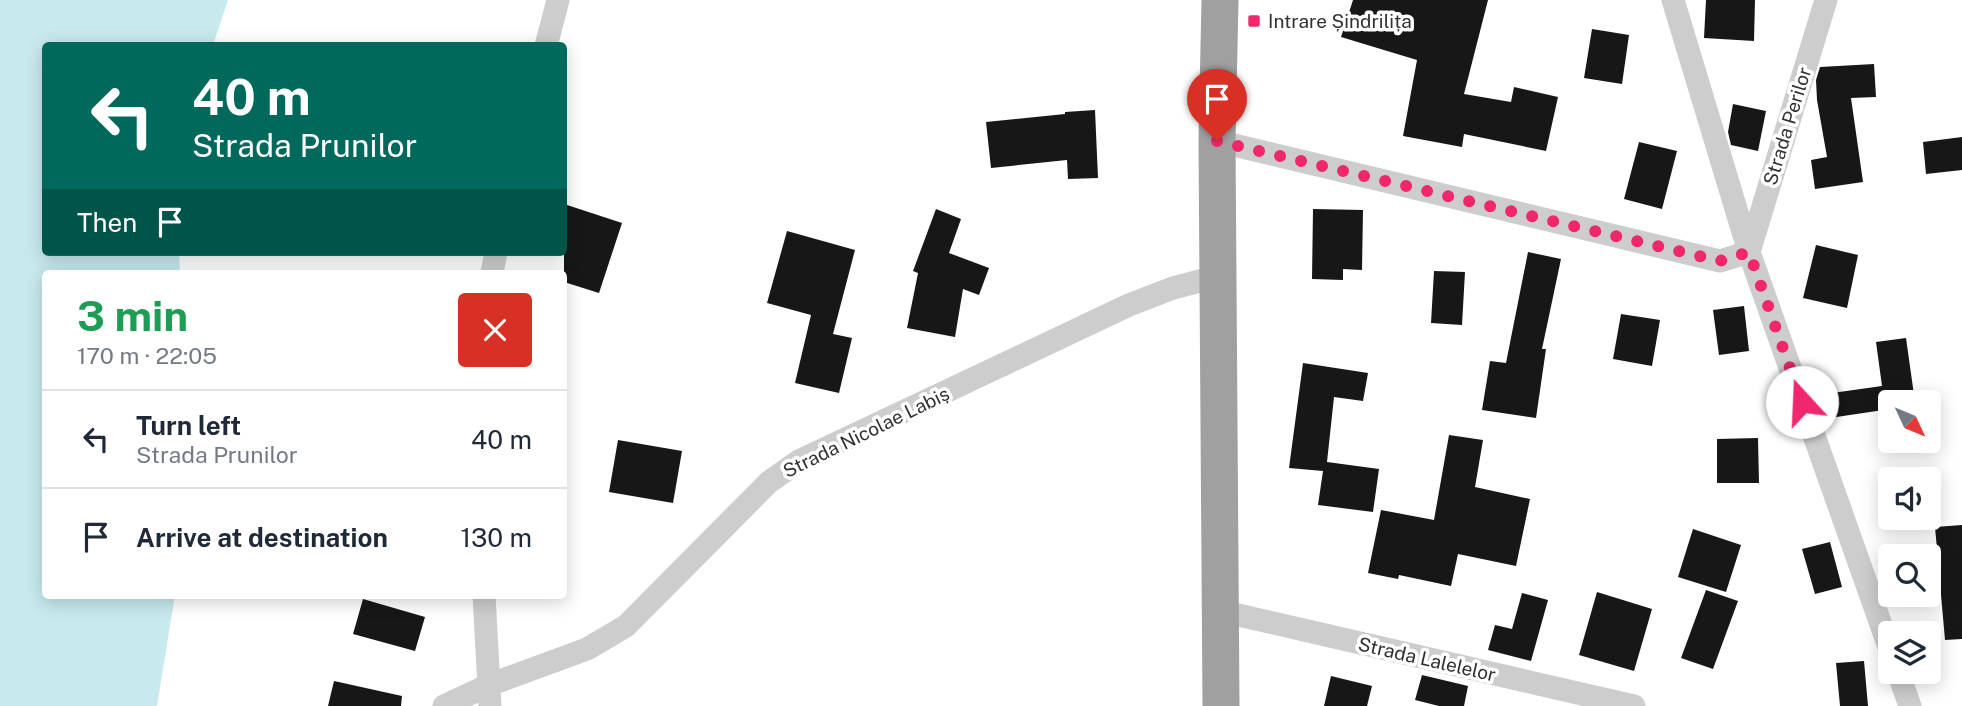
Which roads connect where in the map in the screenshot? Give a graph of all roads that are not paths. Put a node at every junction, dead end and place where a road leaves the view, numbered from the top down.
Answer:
1 (558, 0) edge
2 (1220, 0) edge
3 (1673, 0) edge
4 (1826, 0) edge
5 (547, 42) edge
6 (1217, 141) junction
7 (1749, 252) junction
8 (1219, 276) junction
9 (484, 599) edge
10 (1221, 611) junction
11 (1880, 621) edge
12 (1902, 684) edge
13 (489, 695) edge
14 (444, 706) edge
15 (1221, 706) edge
16 (1634, 706) edge
17 (1910, 706) edge

1 - 5 street
2 - 6 highway
3 - 7 street
4 - 7 street, Strada Perilor
6 - 7 street
6 - 8 highway
7 - 11 street
8 - 10 highway
8 - 13 street, Strada Nicolae Labiș
9 - 13 street
10 - 15 highway
10 - 16 street, Strada Lalelelor
12 - 17 street
13 - 14 street, Strada Nicolae Labiș

